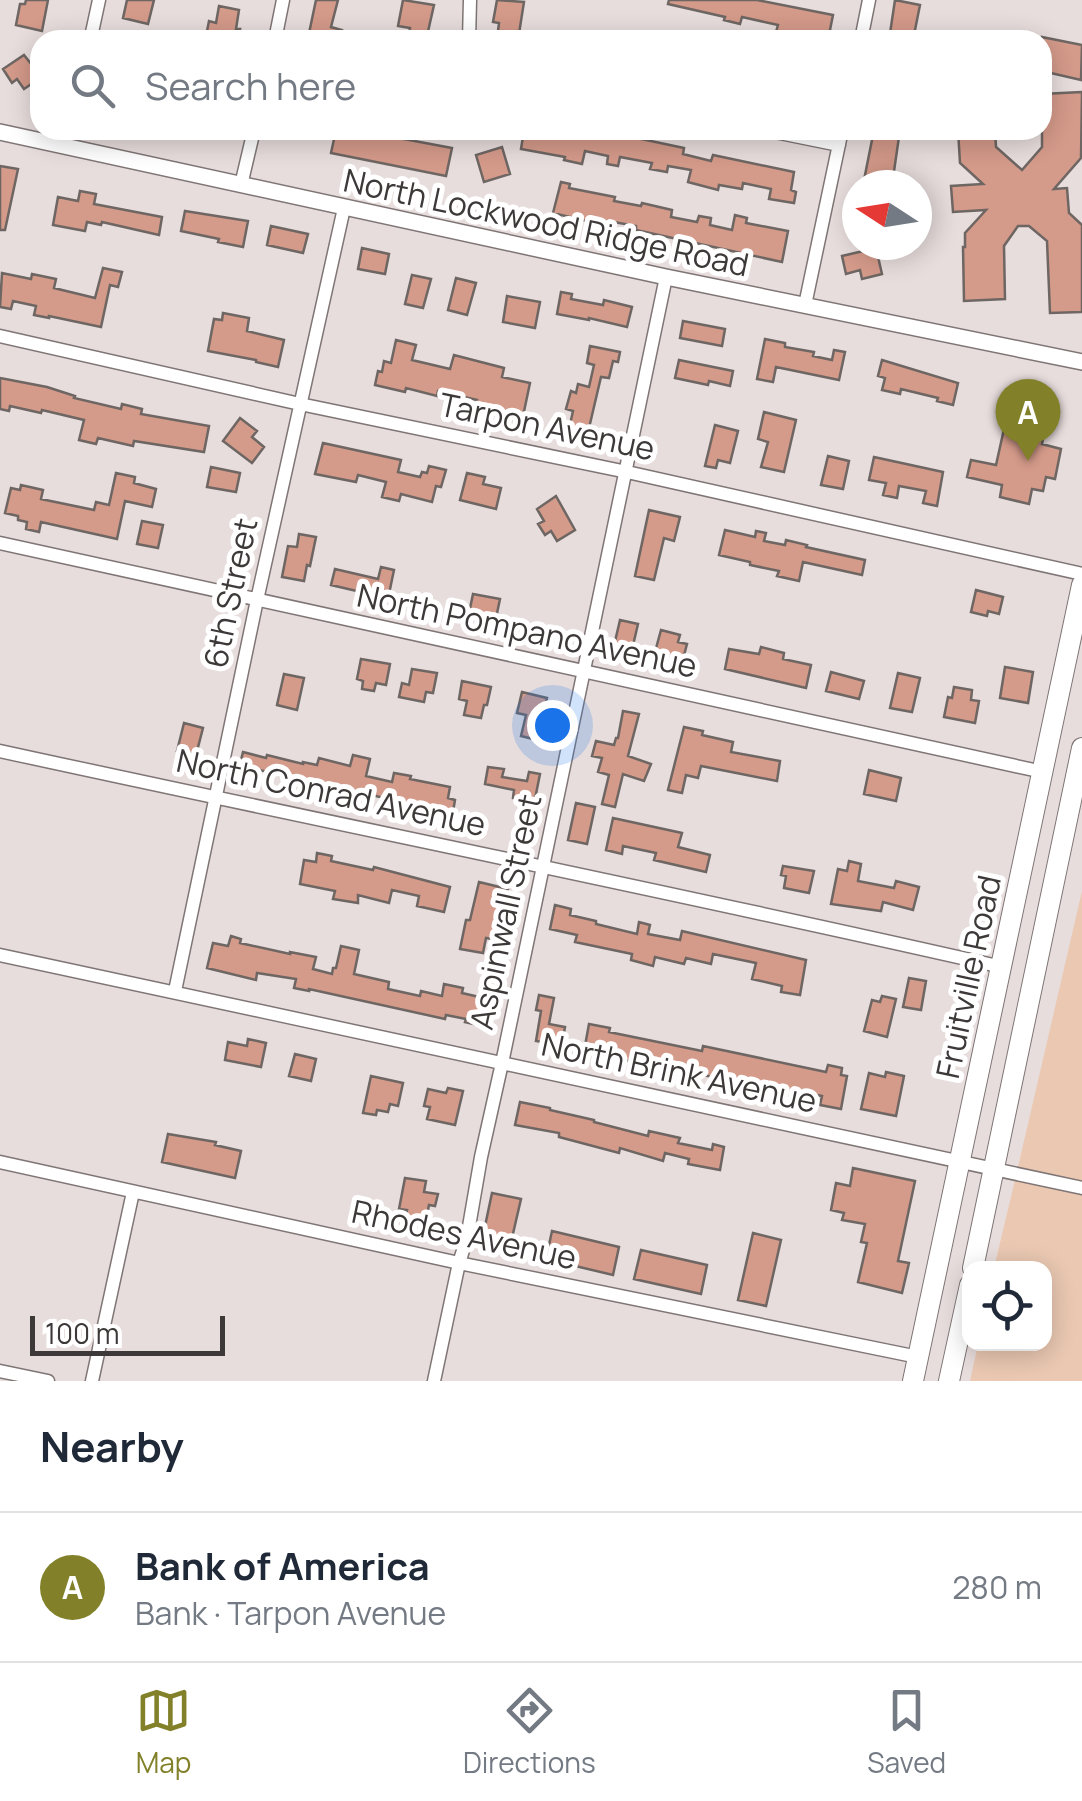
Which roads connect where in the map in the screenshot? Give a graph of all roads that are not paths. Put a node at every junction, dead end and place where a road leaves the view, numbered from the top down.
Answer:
1 (99, 0) edge
2 (283, 0) edge
3 (470, 0) edge
4 (869, 0) edge
5 (98, 30) edge
6 (277, 30) edge
7 (469, 30) edge
8 (863, 30) edge
9 (0, 132) edge
10 (30, 139) edge
11 (36, 140) edge
12 (251, 140) edge
13 (814, 140) edge
14 (840, 140) edge
15 (839, 145) junction
16 (240, 185) junction
17 (344, 208) junction
18 (666, 277) junction
19 (805, 305) junction
20 (0, 336) edge
21 (1082, 362) edge
22 (300, 404) junction
23 (627, 472) junction
24 (0, 543) edge
25 (1082, 574) edge
26 (1082, 585) edge
27 (257, 600) junction
28 (584, 671) junction
29 (1082, 748) edge
30 (0, 751) edge
31 (1043, 772) junction
32 (1077, 794) edge
33 (215, 798) junction
34 (544, 866) junction
35 (0, 955) edge
36 (1002, 967) junction
37 (175, 991) junction
38 (502, 1062) junction
39 (0, 1162) edge
40 (960, 1163) junction
41 (994, 1170) junction
42 (1082, 1188) edge
43 (133, 1192) junction
44 (974, 1261) edge
45 (459, 1263) junction
46 (962, 1322) edge
47 (918, 1357) junction
48 (0, 1371) edge
49 (48, 1381) edge
50 (92, 1381) edge
51 (434, 1381) edge
52 (913, 1381) edge
53 (949, 1381) edge

1 - 5 street
2 - 6 street
3 - 7 street
4 - 8 street
9 - 10 street, North Lockwood Ridge Road
11 - 16 street, North Lockwood Ridge Road
12 - 16 street
13 - 15 street
14 - 15 street
15 - 19 street
16 - 17 street, North Lockwood Ridge Road
17 - 18 street, North Lockwood Ridge Road
17 - 22 street, 6th Street
18 - 19 street, North Lockwood Ridge Road
18 - 23 street, Aspinwall Street
19 - 21 street, North Lockwood Ridge Road
20 - 22 street, Tarpon Avenue
22 - 23 street, Tarpon Avenue
22 - 27 street, 6th Street
23 - 25 street, Tarpon Avenue
23 - 28 street, Aspinwall Street
24 - 27 street, North Pompano Avenue
26 - 31 main road, Fruitville Road
27 - 28 street, North Pompano Avenue
27 - 33 street, 6th Street
28 - 31 street, North Pompano Avenue
28 - 34 street, Aspinwall Street
29 - 32 main road, Fruitville Road
30 - 33 street, North Conrad Avenue
31 - 36 main road, Fruitville Road
32 - 41 main road, Fruitville Road
33 - 34 street, North Conrad Avenue
33 - 37 street, 6th Street
34 - 36 street, North Conrad Avenue
34 - 38 street, Aspinwall Street
35 - 37 street, North Brink Avenue
36 - 40 main road, Fruitville Road
37 - 38 street, North Brink Avenue
38 - 40 street, North Brink Avenue
38 - 45 street, Aspinwall Street
39 - 43 street, Rhodes Avenue
40 - 41 street, North Brink Avenue
40 - 47 main road, Fruitville Road
41 - 42 street, North Brink Avenue
41 - 44 main road, Fruitville Road
43 - 45 street, Rhodes Avenue
43 - 50 street
45 - 47 street, Rhodes Avenue
45 - 51 street, Aspinwall Street
46 - 53 main road
47 - 52 main road, Fruitville Road
48 - 49 street

